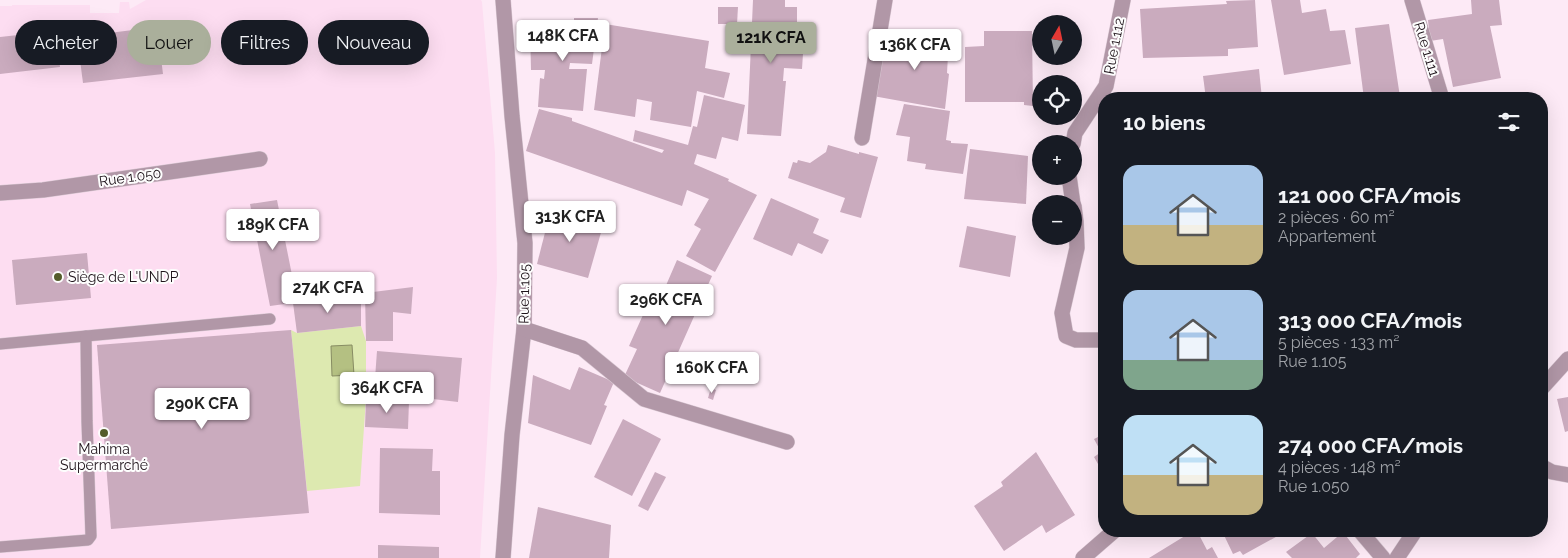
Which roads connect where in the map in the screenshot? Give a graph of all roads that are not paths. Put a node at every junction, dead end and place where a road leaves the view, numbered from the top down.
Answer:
1 (503, 0) edge
2 (885, 0) edge
3 (1123, 0) edge
4 (1412, 0) edge
5 (1102, 92) edge
6 (1440, 92) edge
7 (1098, 98) edge
8 (1075, 135) edge
9 (862, 138) dead end
10 (260, 159) dead end
11 (0, 193) edge
12 (1077, 245) edge
13 (270, 319) dead end
14 (524, 329) junction
15 (86, 336) junction
16 (1098, 340) edge
17 (0, 344) edge
18 (1568, 359) edge
19 (1548, 380) edge
20 (787, 442) dead end
21 (1548, 470) edge
22 (1568, 476) edge
23 (1107, 537) edge
24 (1365, 537) edge
25 (1411, 537) edge
26 (0, 547) edge
27 (503, 558) edge
28 (1083, 558) edge
29 (1383, 558) edge
30 (1397, 558) edge

1 - 14 street, Rue 1.105
2 - 9 street
3 - 5 street, Rue 1.112
4 - 6 street, Rue 1.111
7 - 8 street, Rue 1.112
10 - 11 street, Rue 1.050
12 - 16 street
13 - 15 lane
14 - 20 street
14 - 27 street, Rue 1.105
15 - 17 lane
15 - 26 lane
18 - 19 street
21 - 22 street
23 - 28 street
24 - 29 street
25 - 30 street

